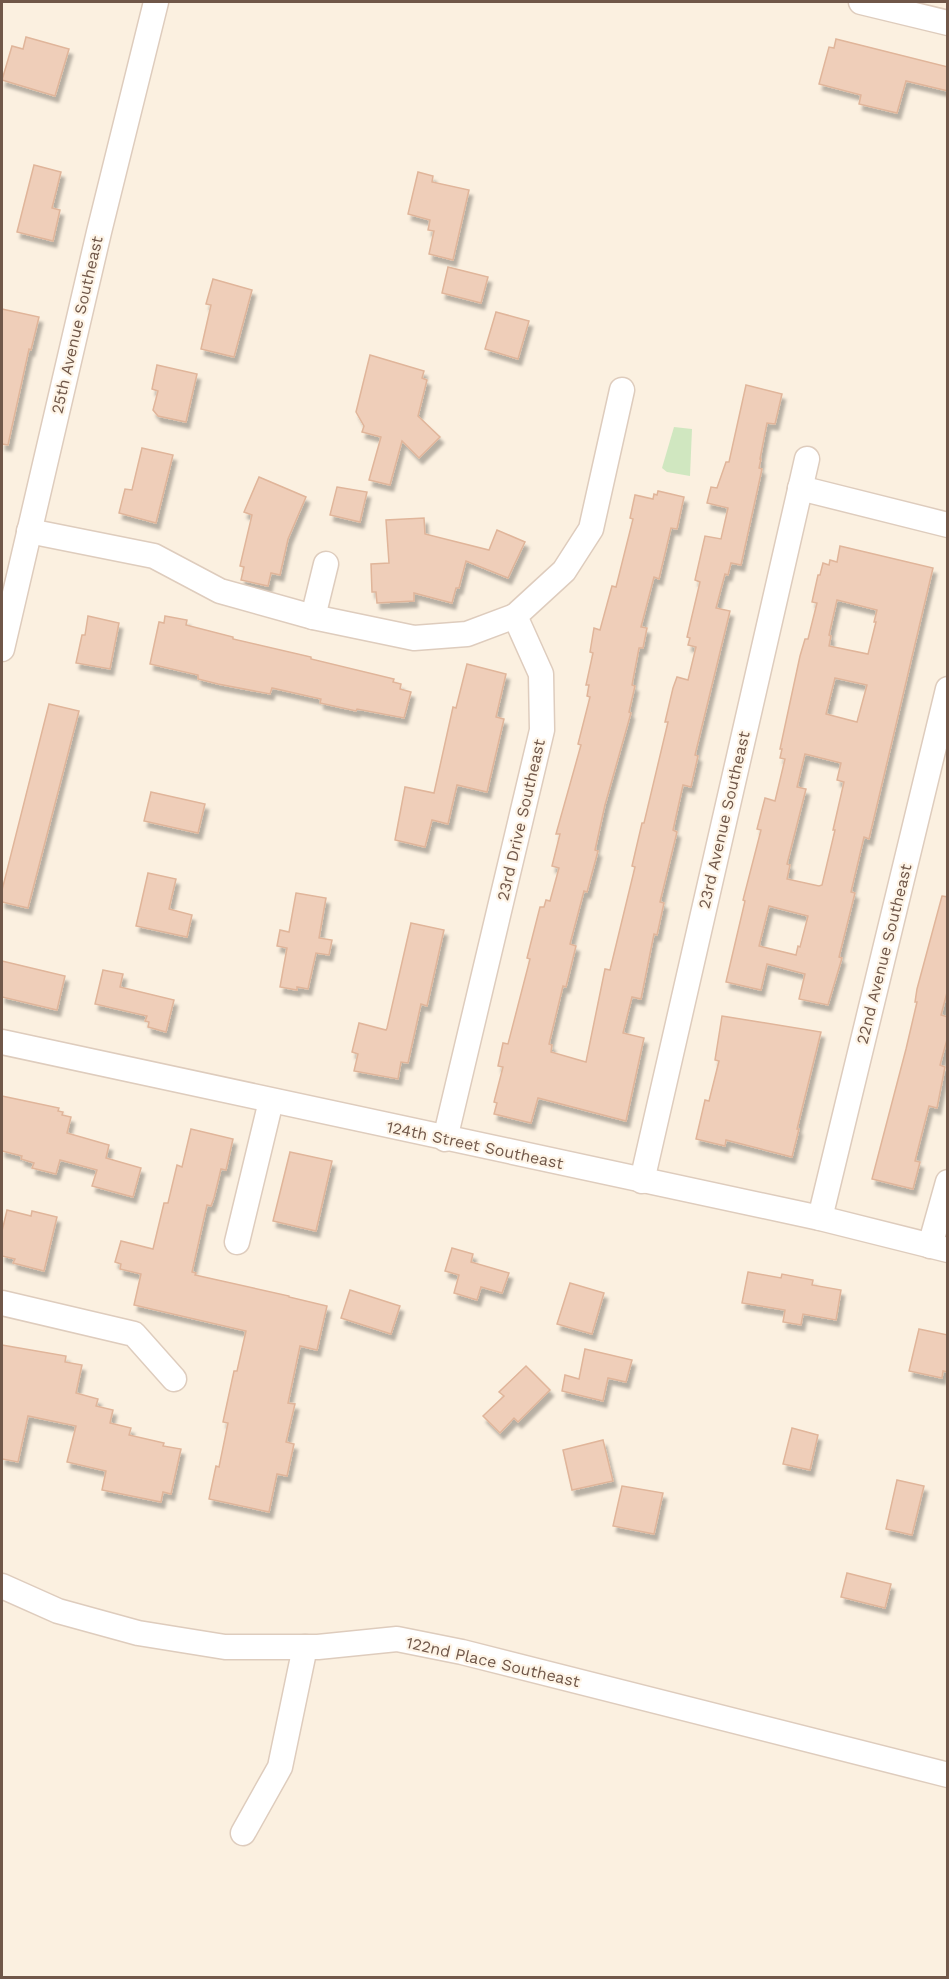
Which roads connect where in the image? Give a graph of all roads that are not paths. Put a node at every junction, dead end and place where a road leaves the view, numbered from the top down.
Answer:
1 (156, 2) edge
2 (861, 2) edge
3 (948, 23) edge
4 (622, 390) dead end
5 (807, 459) dead end
6 (801, 488) junction
7 (948, 525) edge
8 (29, 531) junction
9 (326, 564) dead end
10 (514, 616) junction
11 (314, 617) junction
12 (2, 649) edge
13 (948, 689) edge
14 (2, 1042) edge
15 (271, 1101) junction
16 (445, 1139) junction
17 (642, 1181) junction
18 (948, 1182) edge
19 (820, 1218) junction
20 (237, 1242) dead end
21 (939, 1248) edge
22 (2, 1303) edge
23 (174, 1379) dead end
24 (2, 1586) edge
25 (304, 1647) junction
26 (948, 1775) edge
27 (243, 1833) dead end

1 - 8 street, 25th Avenue Southeast
2 - 3 street
4 - 10 street
5 - 6 street, 23rd Avenue Southeast
6 - 7 street
6 - 17 street, 23rd Avenue Southeast
8 - 11 street
8 - 12 street, 25th Avenue Southeast
9 - 11 street
10 - 11 street
10 - 16 street, 23rd Drive Southeast
13 - 19 street, 22nd Avenue Southeast
14 - 15 street, 124th Street Southeast
15 - 16 street, 124th Street Southeast
15 - 20 street
16 - 17 street, 124th Street Southeast
17 - 19 street, 124th Street Southeast
18 - 21 street
19 - 21 street, 124th Street Southeast
22 - 23 street
24 - 25 street, 122nd Place Southeast
25 - 26 street, 122nd Place Southeast
25 - 27 street

